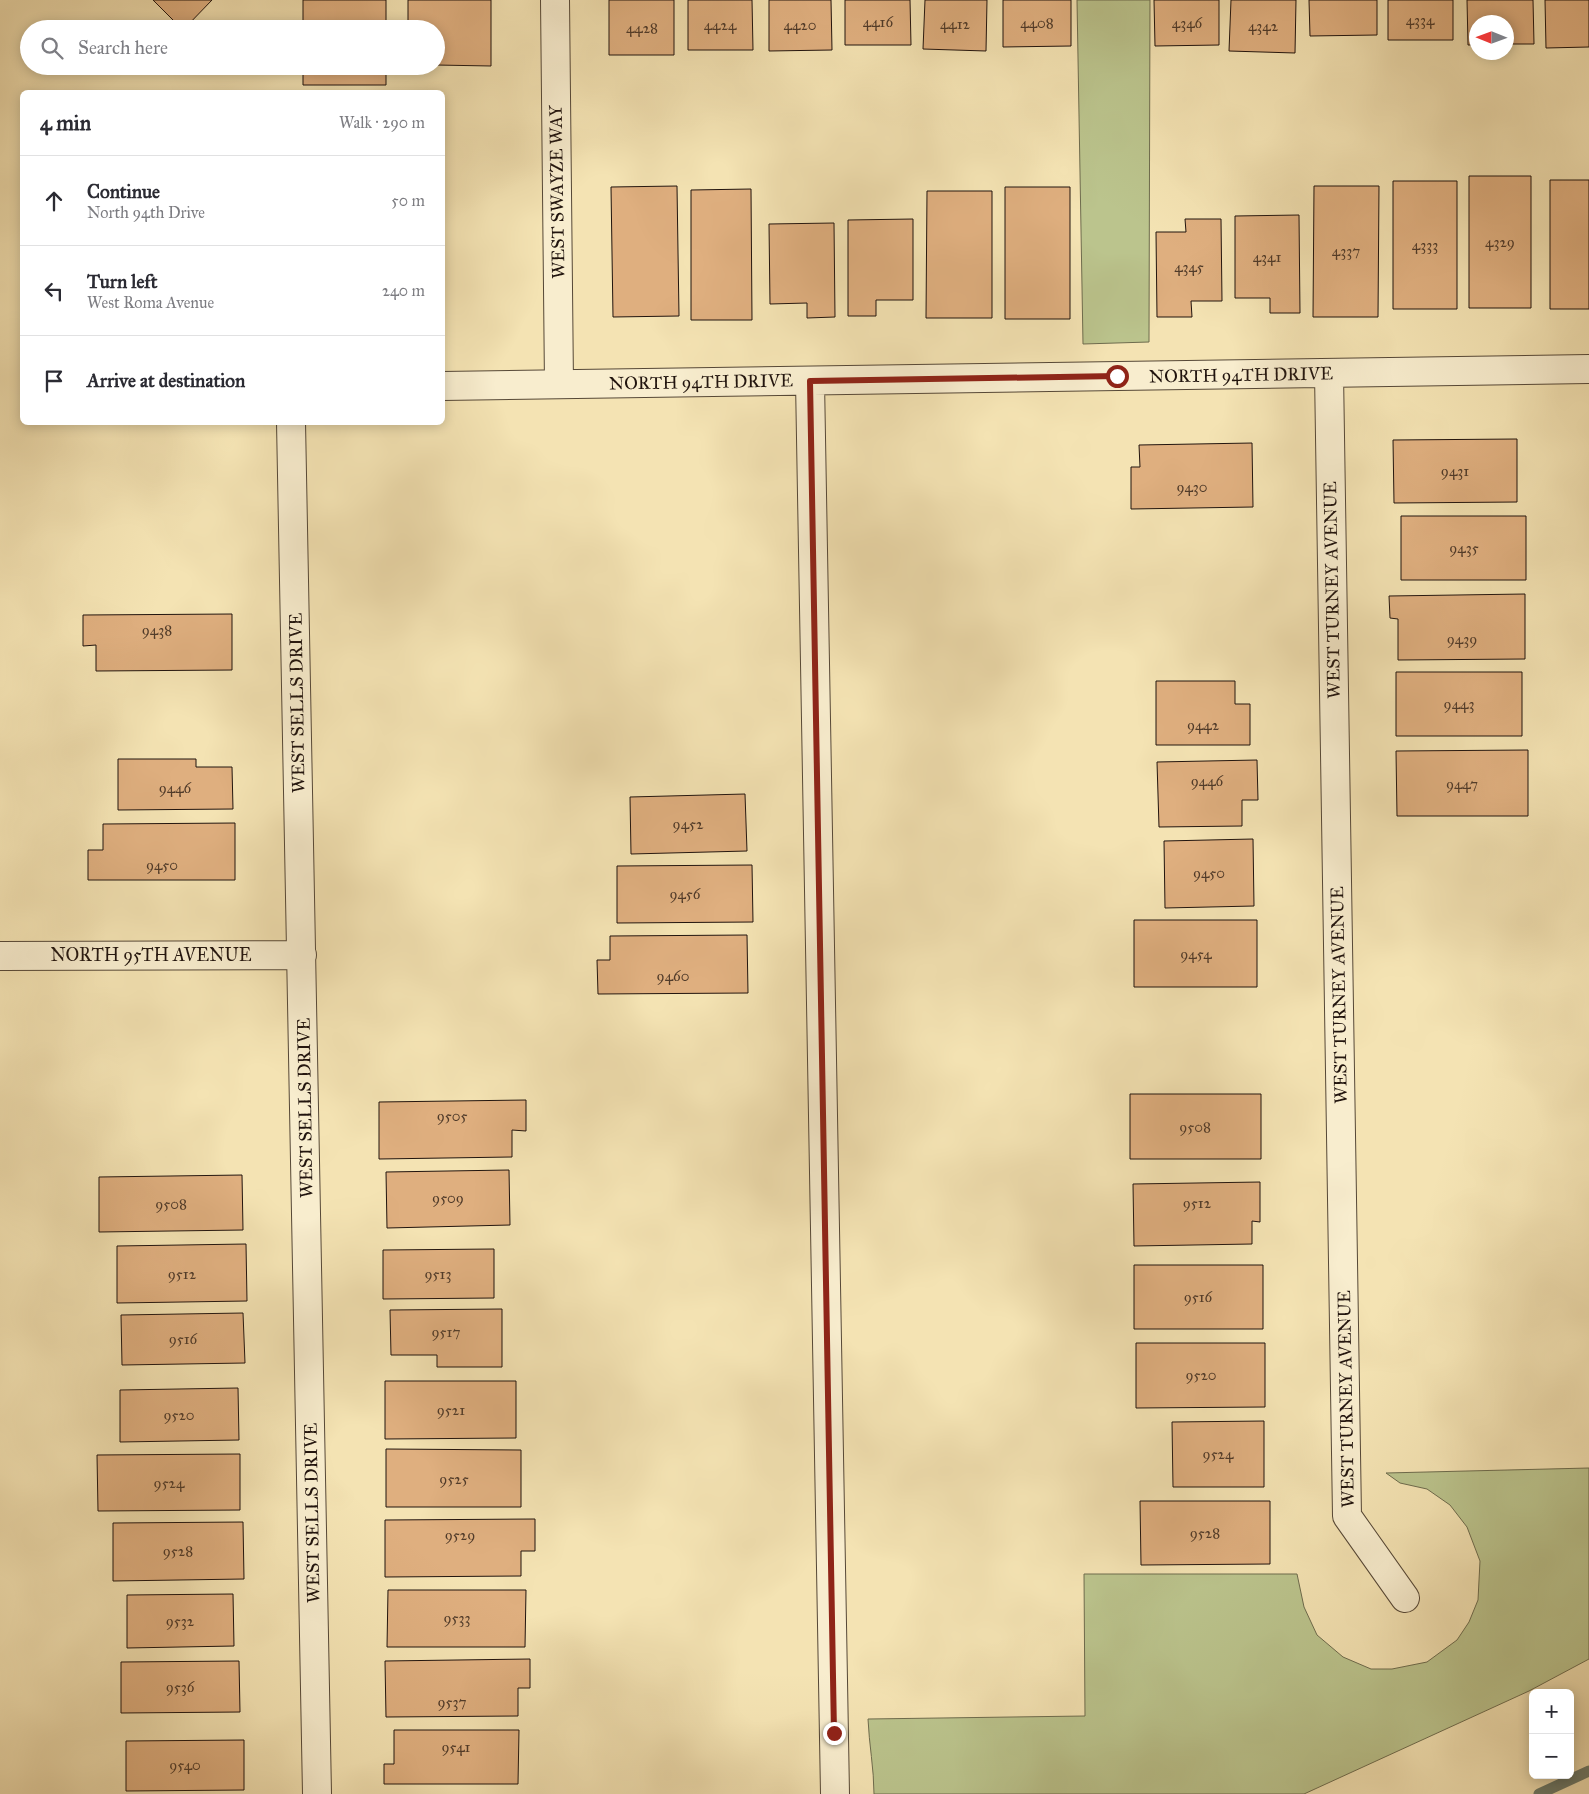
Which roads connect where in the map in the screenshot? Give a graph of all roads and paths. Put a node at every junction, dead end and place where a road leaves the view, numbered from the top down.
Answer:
1 (555, 0) edge
2 (1589, 370) edge
3 (1328, 373) junction
4 (810, 381) junction
5 (559, 384) junction
6 (445, 386) edge
7 (291, 425) edge
8 (302, 955) junction
9 (0, 956) edge
10 (1405, 1598) dead end
11 (317, 1794) edge
12 (834, 1794) edge

1 - 5 street, WEST SWAYZE WAY
2 - 3 street, NORTH 94TH DRIVE
3 - 4 street, NORTH 94TH DRIVE
3 - 10 street, WEST TURNEY AVENUE
4 - 5 street, NORTH 94TH DRIVE
4 - 12 street
5 - 6 street, NORTH 94TH DRIVE
7 - 8 street, WEST SELLS DRIVE
8 - 9 street, NORTH 95TH AVENUE
8 - 11 street, WEST SELLS DRIVE

